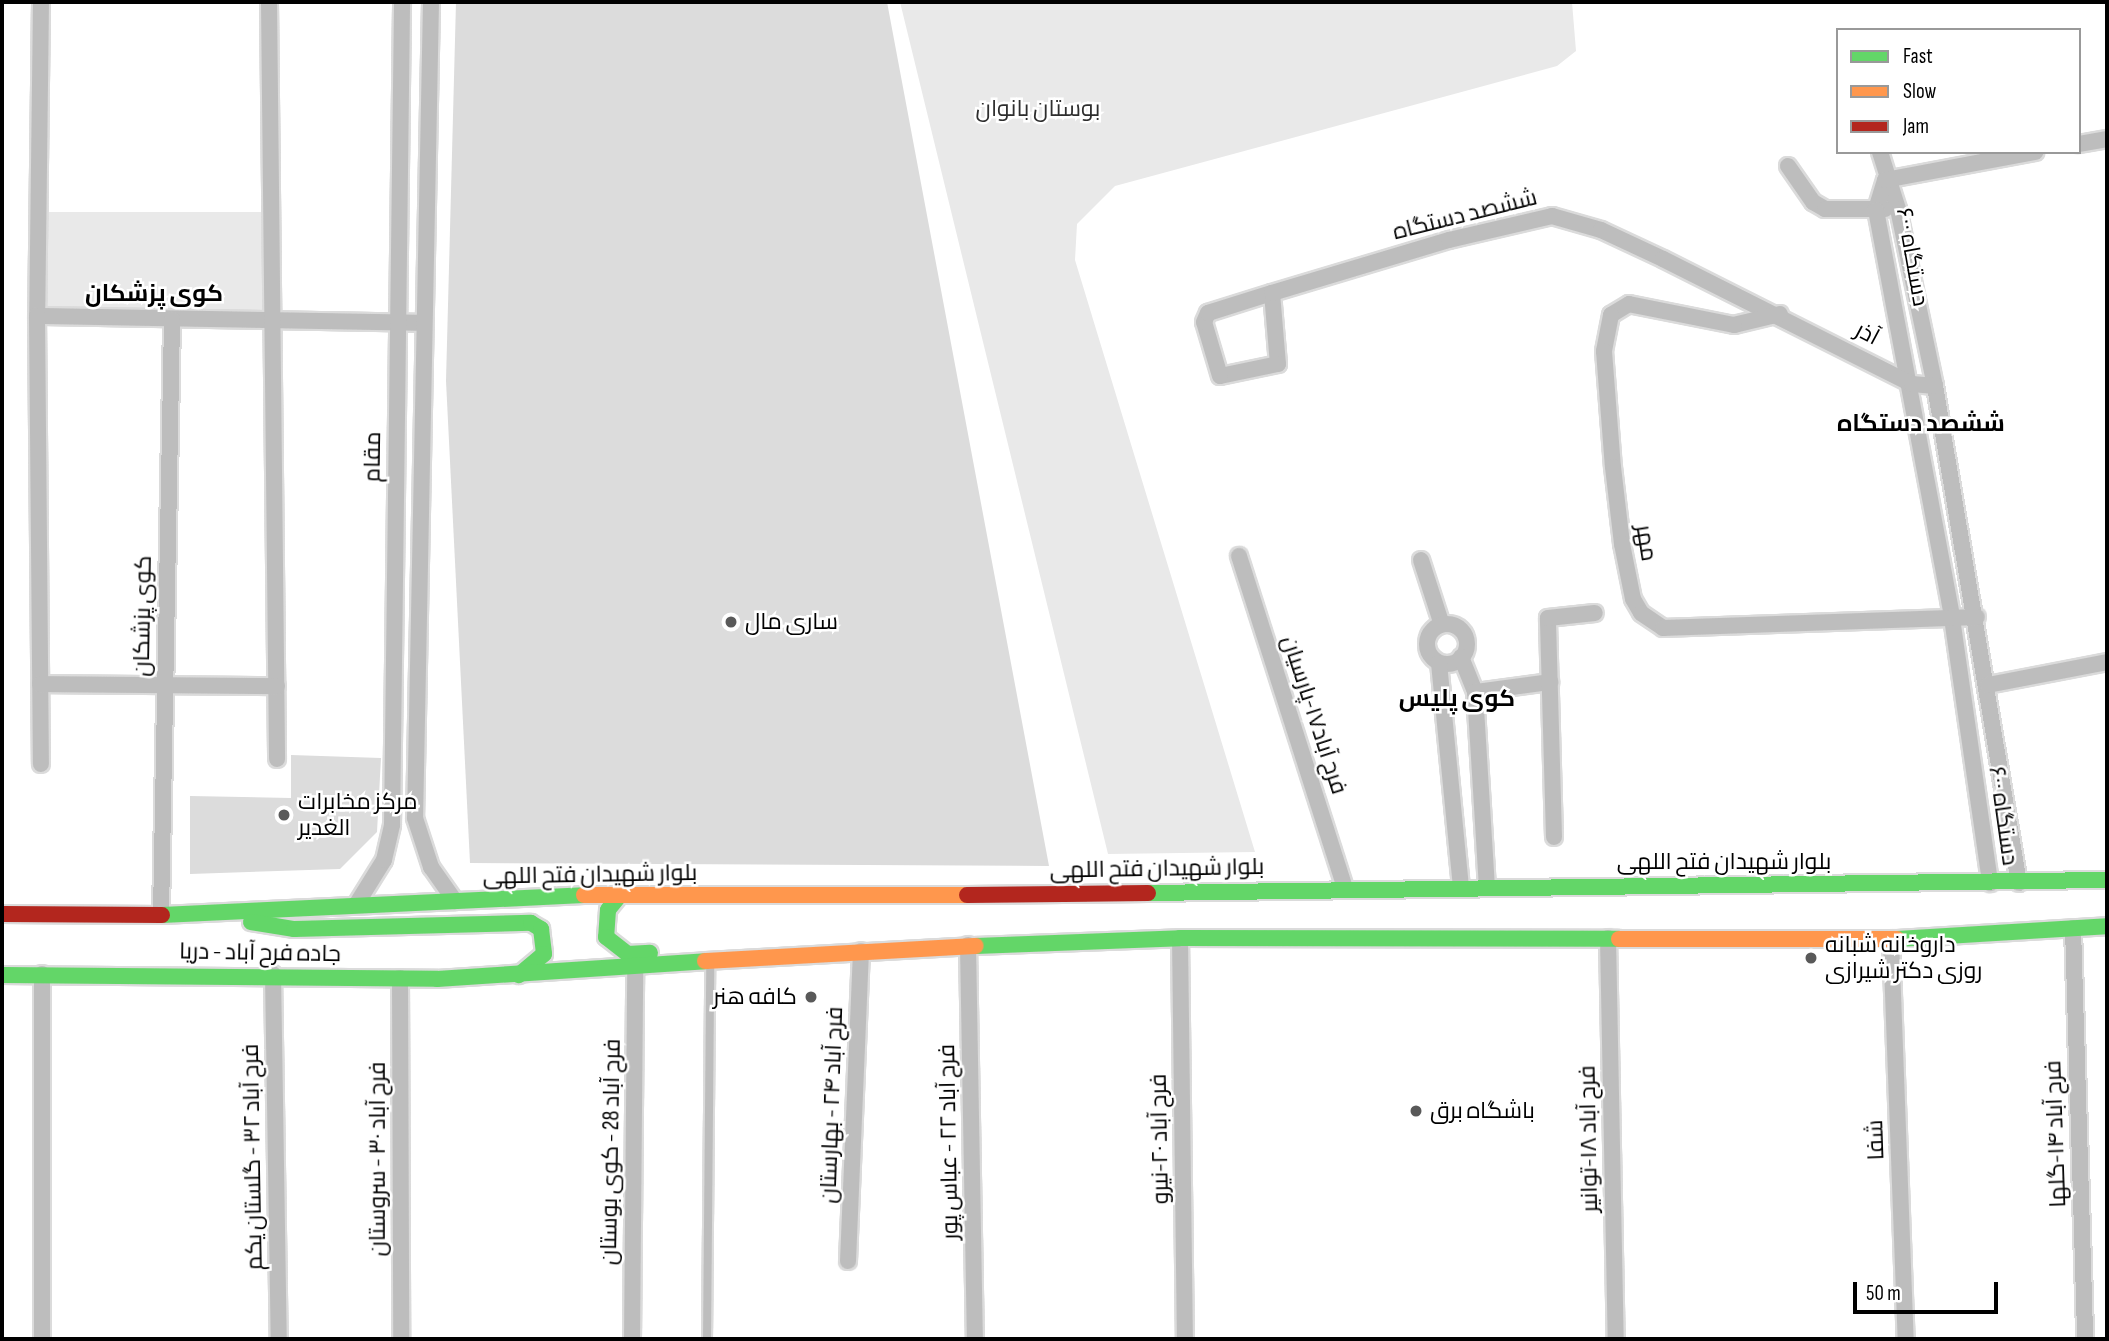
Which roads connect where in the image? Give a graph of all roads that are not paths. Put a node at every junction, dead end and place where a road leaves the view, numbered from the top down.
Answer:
1 (41, 2) edge
2 (269, 2) edge
3 (402, 2) edge
4 (431, 2) edge
5 (2107, 139) edge
6 (2081, 144) edge
7 (1880, 154) edge
8 (2024, 154) edge
9 (1788, 166) dead end
10 (1885, 180) junction
11 (1898, 209) junction
12 (1877, 210) junction
13 (1272, 293) junction
14 (1780, 314) junction
15 (37, 316) junction
16 (172, 319) junction
17 (273, 321) junction
18 (397, 323) junction
19 (423, 323) junction
20 (1912, 384) junction
21 (1935, 386) junction
22 (1239, 556) dead end
23 (1421, 559) dead end
24 (1595, 613) dead end
25 (1977, 617) junction
26 (1952, 618) junction
27 (1441, 622) junction
28 (1461, 657) junction
29 (2107, 662) edge
30 (1439, 663) junction
31 (1550, 682) junction
32 (40, 684) junction
33 (1988, 685) junction
34 (164, 686) junction
35 (277, 686) junction
36 (1475, 692) junction
37 (277, 759) dead end
38 (41, 764) dead end
39 (1554, 837) dead end
40 (2107, 880) edge
41 (1990, 883) junction
42 (2019, 883) junction
43 (1487, 886) junction
44 (1461, 887) junction
45 (1345, 889) junction
46 (620, 895) junction
47 (454, 901) junction
48 (356, 905) junction
49 (2, 914) edge
50 (161, 915) junction
51 (207, 915) junction
52 (2107, 926) edge
53 (2073, 928) junction
54 (1181, 937) junction
55 (1608, 937) junction
56 (1891, 939) junction
57 (968, 945) junction
58 (862, 951) junction
59 (784, 955) junction
60 (710, 959) junction
61 (635, 965) junction
62 (42, 974) junction
63 (273, 974) junction
64 (2, 975) edge
65 (518, 976) junction
66 (400, 978) junction
67 (848, 1261) dead end
68 (42, 1339) edge
69 (279, 1339) edge
70 (401, 1339) edge
71 (632, 1339) edge
72 (707, 1339) edge
73 (975, 1339) edge
74 (1185, 1339) edge
75 (1616, 1339) edge
76 (1906, 1339) edge
77 (2085, 1339) edge

1 - 15 street
2 - 17 street
3 - 18 street, مقام
4 - 19 street
5 - 6 street
7 - 10 street
8 - 10 street
9 - 12 street
10 - 11 street, ۶۰۰ دستگاه
10 - 12 street, ۶۰۰ دستگاه
11 - 12 street
11 - 21 street, ۶۰۰ دستگاه
12 - 20 street, ۶۰۰ دستگاه
13 - 13 street, ششصد دستگاه
13 - 14 street, ششصد دستگاه
14 - 20 street, آذر
14 - 26 street, مهر
15 - 16 street
15 - 32 street
16 - 17 street
16 - 34 street, کوی پزشکان
17 - 18 street
17 - 35 street
18 - 19 street
18 - 48 street, مقام
19 - 47 street
20 - 21 street, آذر
20 - 26 street, ۶۰۰ دستگاه
21 - 25 street, ۶۰۰ دستگاه
22 - 45 street, فرح آباد۱۷-پارسیان
23 - 27 street
24 - 31 street
25 - 26 street, مهر
25 - 33 street, ۶۰۰ دستگاه
26 - 41 street, ۶۰۰ دستگاه
27 - 28 street
27 - 30 street
28 - 30 street
28 - 36 street
29 - 33 street
30 - 44 street
31 - 36 street
31 - 39 street
32 - 34 street
32 - 38 street
33 - 42 street, ۶۰۰ دستگاه
34 - 35 street
34 - 50 street, کوی پزشکان
35 - 37 street
36 - 43 street
40 - 42 main road, بلوار شهیدان فتح اللهی
41 - 42 main road, بلوار شهیدان فتح اللهی
41 - 43 main road, بلوار شهیدان فتح اللهی
43 - 44 main road, بلوار شهیدان فتح اللهی
44 - 45 main road, بلوار شهیدان فتح اللهی
45 - 46 main road, بلوار شهیدان فتح اللهی
46 - 47 main road, بلوار شهیدان فتح اللهی
46 - 59 main road
47 - 48 main road, بلوار شهیدان فتح اللهی
48 - 51 main road, بلوار شهیدان فتح اللهی
49 - 50 main road, جاده فرح آباد - دریا
50 - 51 main road, جاده فرح آباد - دریا
51 - 65 main road
52 - 53 main road
53 - 56 main road
53 - 77 street, فرح آباد ۱۴-گلها
54 - 55 main road
54 - 57 main road
54 - 74 street, فرح آباد ۲۰-نیرو
55 - 56 main road
55 - 75 street, فرح آباد ۱۸-توانیر
56 - 76 street, شفا
57 - 58 main road
57 - 73 street, فرح آباد ۲۲ - عباس پور
58 - 59 main road
58 - 67 street, فرح آباد ۲۴ - بهارستان
59 - 60 main road
60 - 61 main road
60 - 72 lane
61 - 65 main road
61 - 71 street, فرح آباد 28 - کوی بوستان
62 - 63 main road, جاده فرح آباد - دریا
62 - 64 main road, جاده فرح آباد - دریا
62 - 68 street
63 - 66 main road, جاده فرح آباد - دریا
63 - 69 street, فرح آباد ۳۲ - گلستان یکم
65 - 66 main road, جاده فرح آباد - دریا
66 - 70 street, فرح آباد ۳۰ - سروستان

